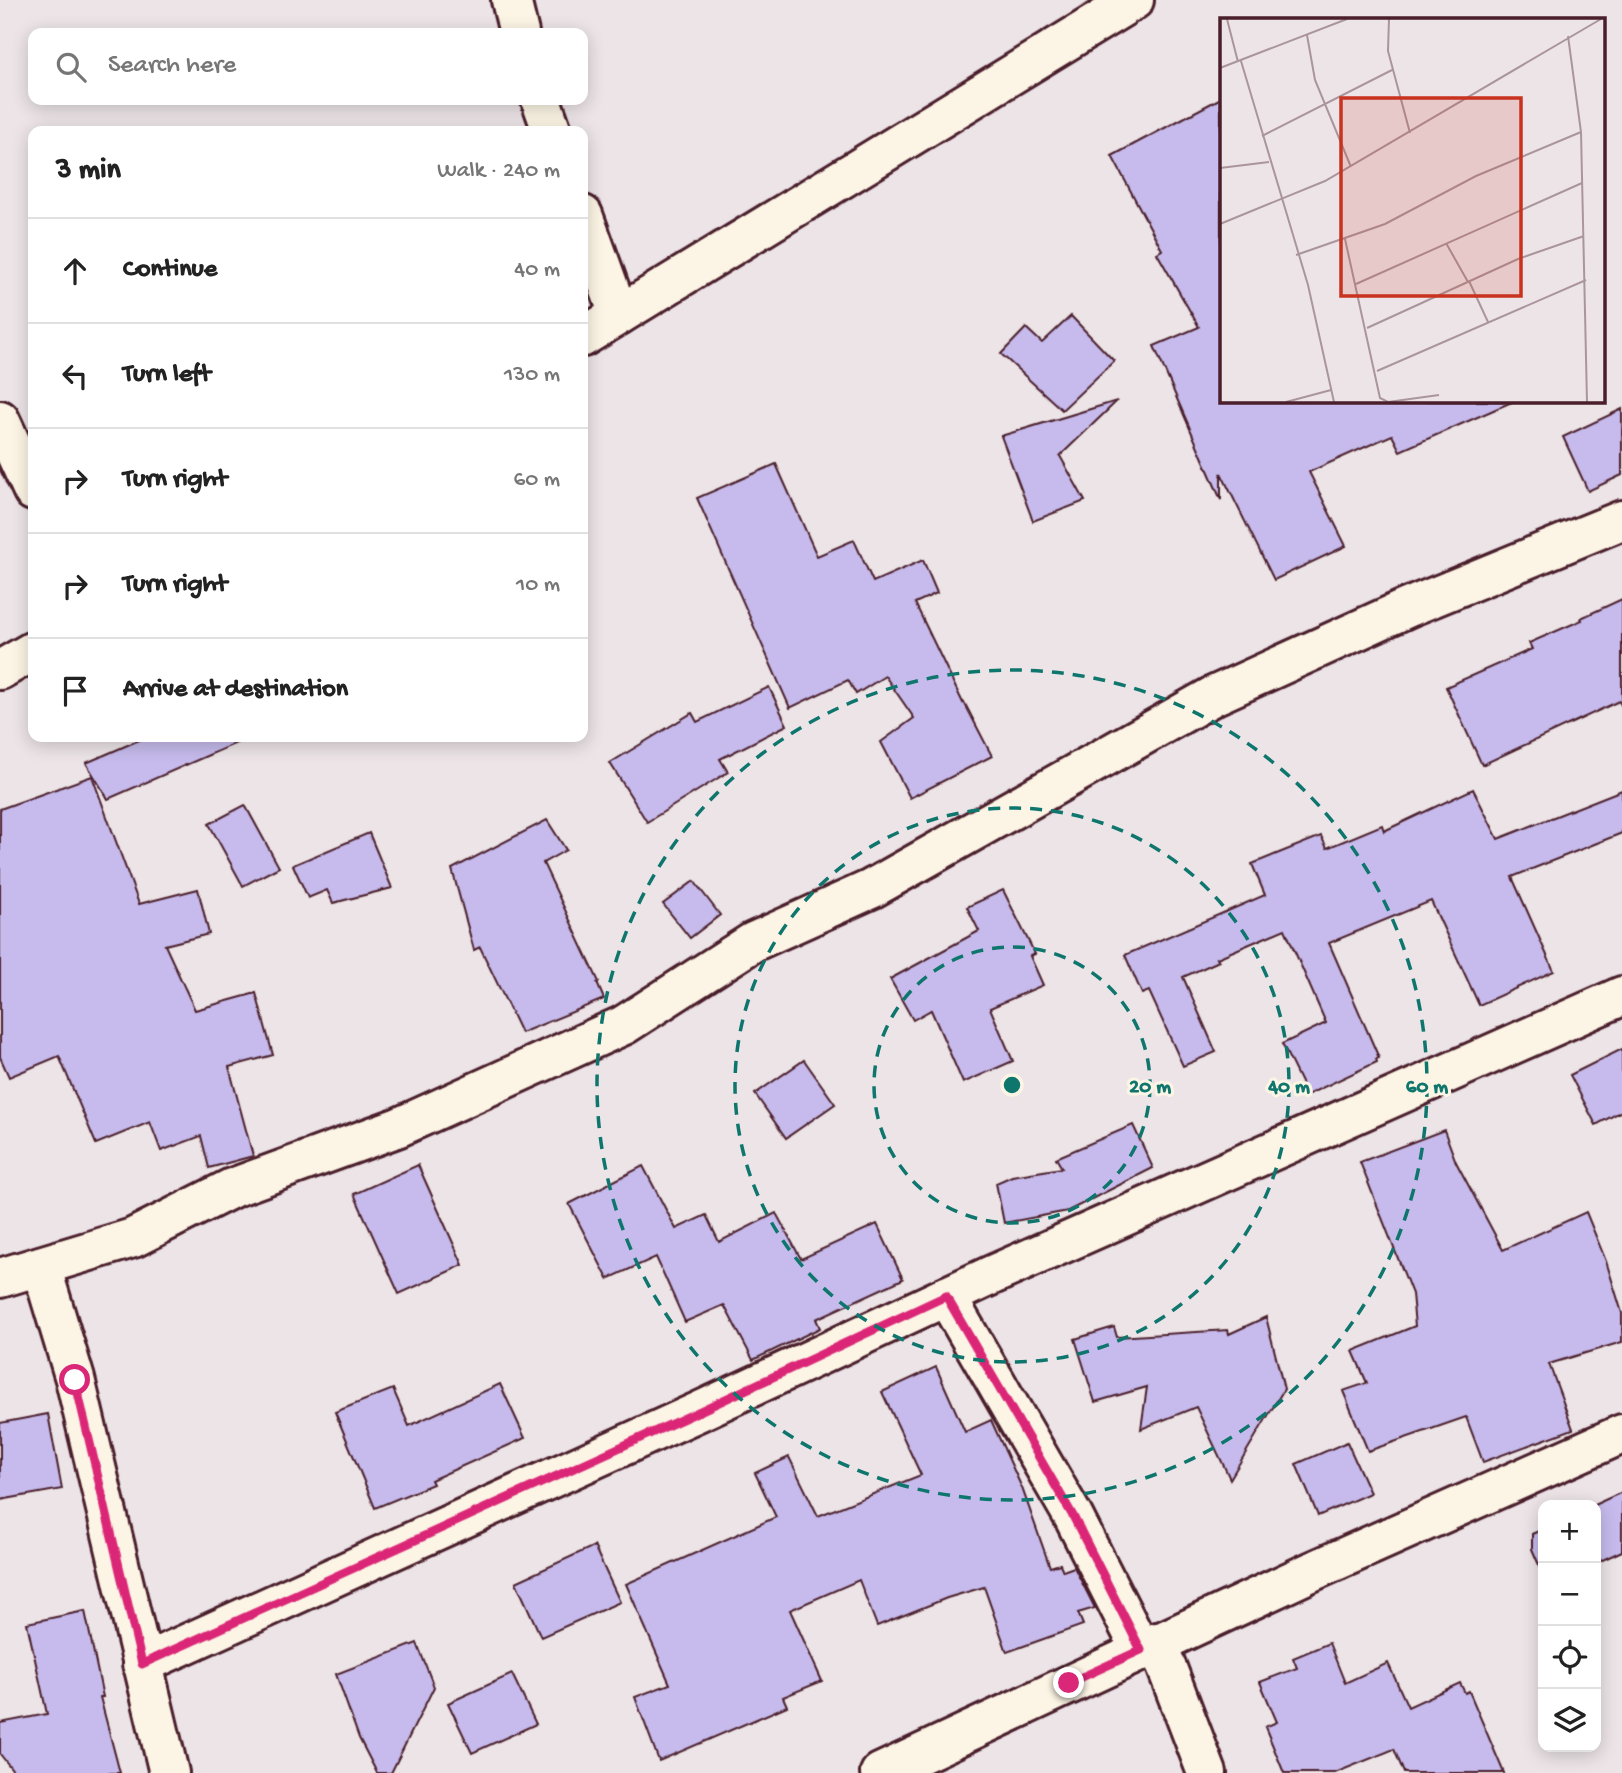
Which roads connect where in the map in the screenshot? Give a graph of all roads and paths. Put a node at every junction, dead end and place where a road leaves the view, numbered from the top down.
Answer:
1 (511, 0) edge
2 (1134, 0) edge
3 (518, 28) edge
4 (543, 105) edge
5 (550, 126) edge
6 (588, 229) edge
7 (620, 315) junction
8 (588, 334) edge
9 (0, 420) edge
10 (28, 480) edge
11 (1622, 520) edge
12 (28, 654) edge
13 (0, 670) edge
14 (1622, 996) edge
15 (41, 1266) junction
16 (0, 1278) edge
17 (946, 1296) junction
18 (1622, 1434) edge
19 (1149, 1646) junction
20 (142, 1664) junction
21 (169, 1773) edge
22 (880, 1773) edge
23 (1207, 1773) edge

1 - 3 street
2 - 7 street
4 - 5 street
6 - 7 street
7 - 8 street
9 - 10 street
11 - 15 street
12 - 13 street
14 - 17 street
15 - 16 street
15 - 20 street
17 - 19 street
17 - 20 street
18 - 19 street
19 - 22 street
19 - 23 street
20 - 21 street

